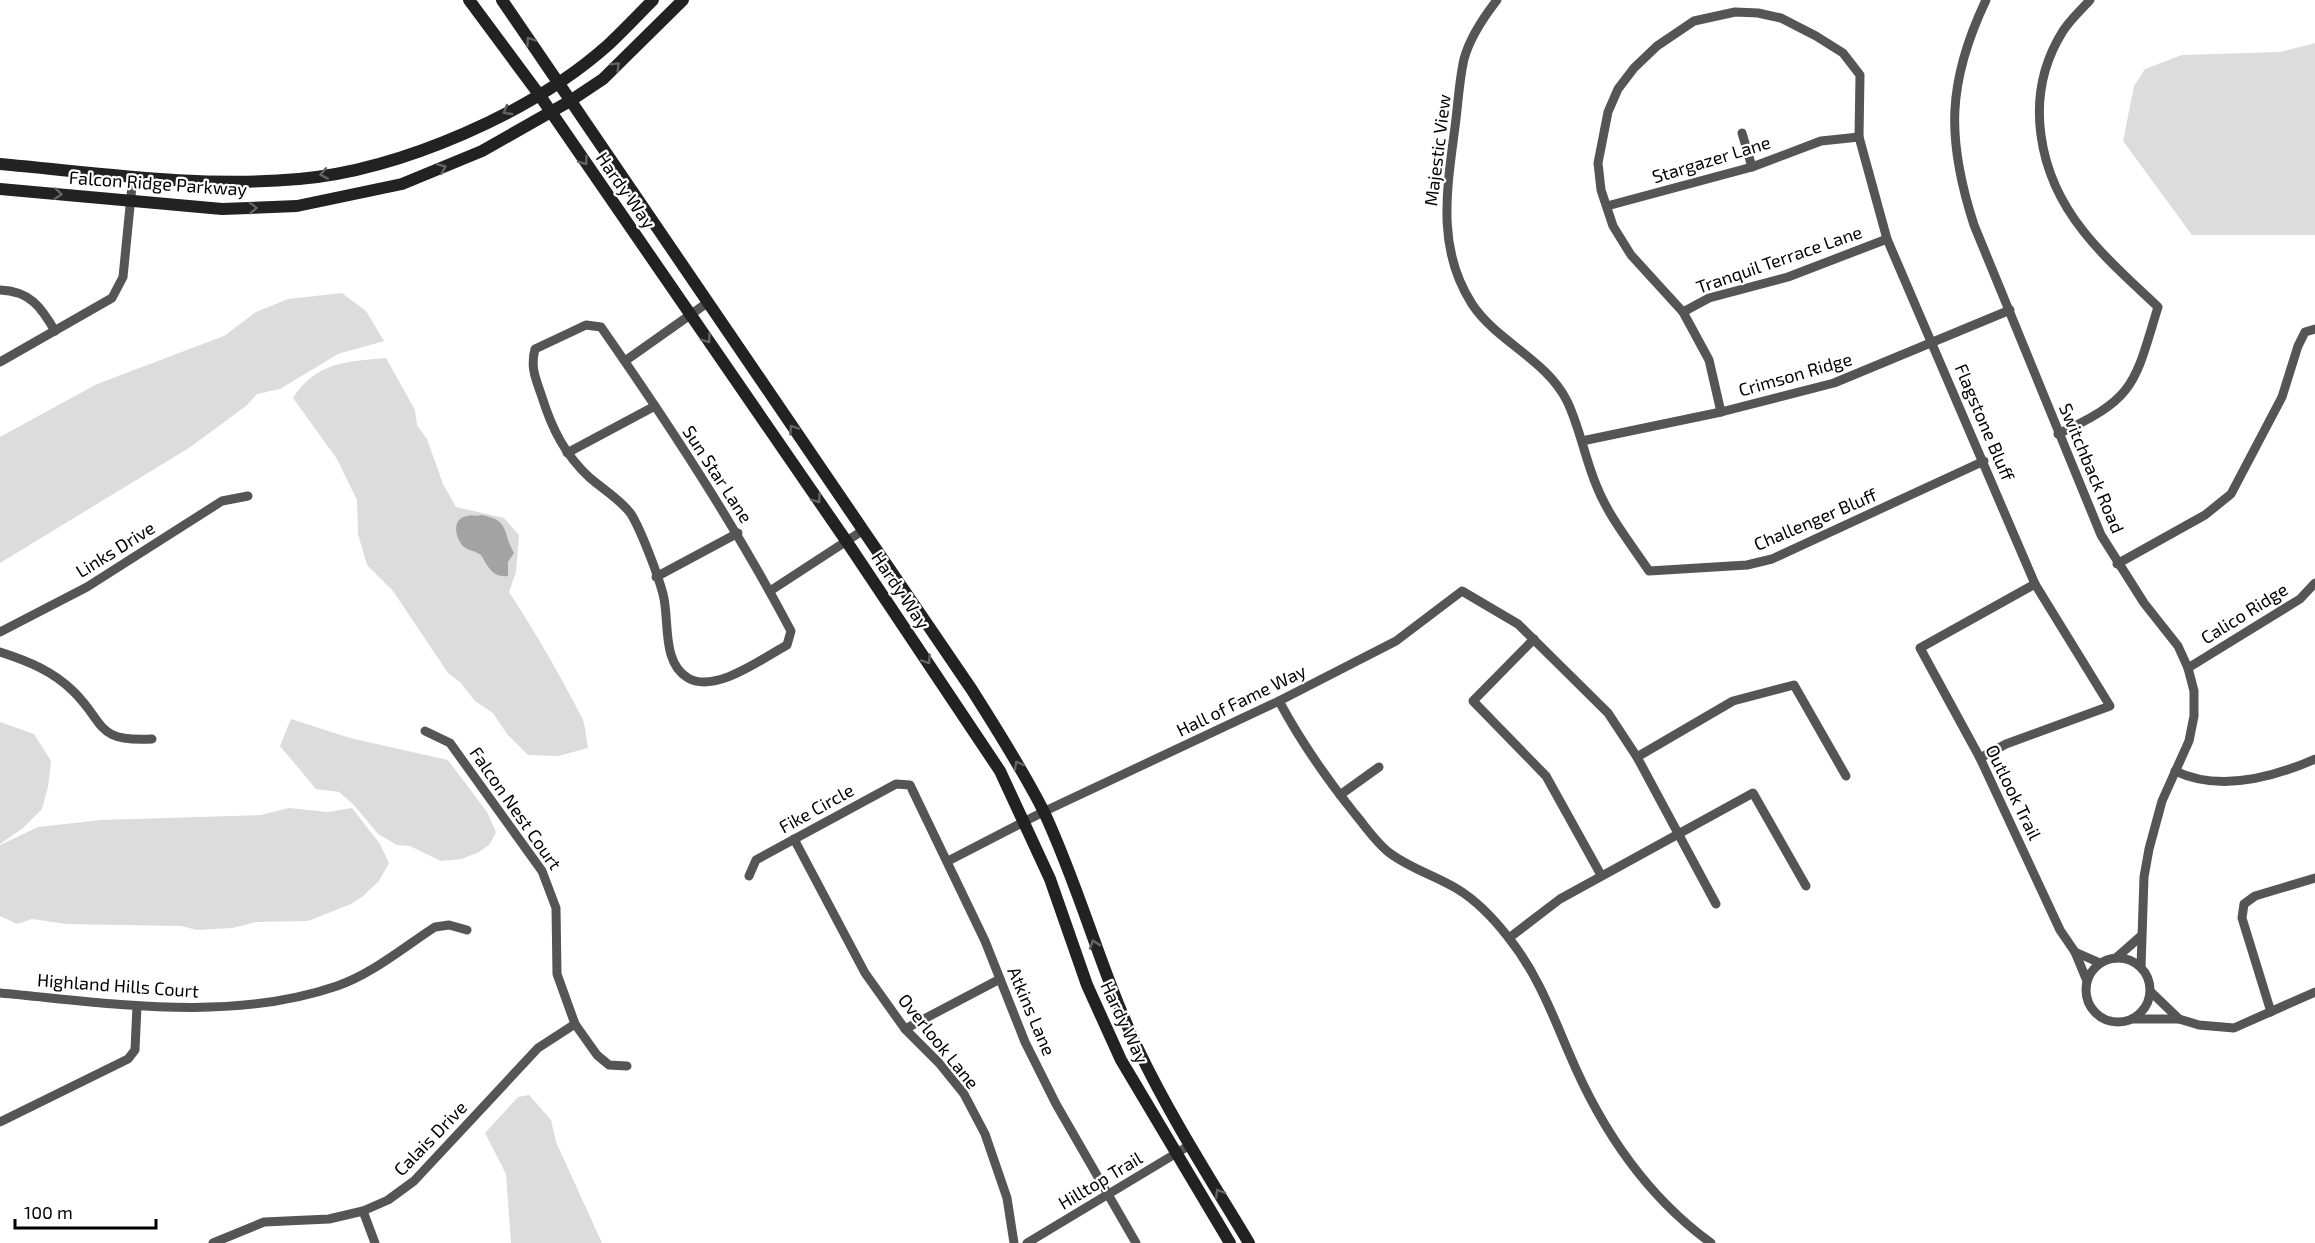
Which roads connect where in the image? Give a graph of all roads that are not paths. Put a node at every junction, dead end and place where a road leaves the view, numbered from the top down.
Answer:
1 (469, 0) edge
2 (502, 0) edge
3 (653, 0) edge
4 (683, 0) edge
5 (1497, 0) edge
6 (1986, 0) edge
7 (2090, 0) edge
8 (558, 81) junction
9 (538, 93) junction
10 (570, 101) junction
11 (550, 113) junction
12 (1742, 133) dead end
13 (1858, 136) junction
14 (0, 164) edge
15 (1752, 167) junction
16 (133, 176) junction
17 (0, 189) edge
18 (130, 202) junction
19 (1607, 206) junction
20 (1887, 239) junction
21 (0, 290) edge
22 (707, 303) junction
23 (2010, 310) junction
24 (1683, 312) junction
25 (690, 315) junction
26 (55, 331) junction
27 (2310, 331) edge
28 (1934, 343) junction
29 (625, 361) junction
30 (0, 362) edge
31 (655, 406) junction
32 (1721, 412) junction
33 (2058, 434) junction
34 (1582, 441) junction
35 (567, 453) junction
36 (1984, 461) junction
37 (248, 496) dead end
38 (862, 531) junction
39 (738, 534) junction
40 (847, 542) junction
41 (2117, 564) junction
42 (1649, 572) joint
43 (656, 577) junction
44 (2315, 583) edge
45 (2035, 584) junction
46 (770, 591) junction
47 (0, 632) edge
48 (1534, 639) junction
49 (0, 652) edge
50 (2188, 668) junction
51 (1279, 702) junction
52 (425, 731) dead end
53 (152, 739) dead end
54 (1637, 757) junction
55 (1980, 758) junction
56 (2315, 759) edge
57 (1379, 767) dead end
58 (2175, 771) junction
59 (1846, 776) dead end
60 (910, 785) joint
61 (1340, 795) junction
62 (1044, 812) junction
63 (1024, 823) junction
64 (1679, 834) junction
65 (794, 839) junction
66 (948, 861) junction
67 (1601, 875) junction
68 (749, 876) dead end
69 (2315, 878) edge
70 (1806, 886) dead end
71 (1716, 904) dead end
72 (467, 930) dead end
73 (2141, 936) junction
74 (1509, 938) junction
75 (2075, 952) junction
76 (2116, 958) junction
77 (2100, 963) junction
78 (2141, 967) junction
79 (1000, 979) junction
80 (2087, 981) junction
81 (2151, 992) junction
82 (0, 993) edge
83 (2315, 993) edge
84 (137, 1006) junction
85 (2271, 1012) junction
86 (2134, 1019) junction
87 (2180, 1019) junction
88 (575, 1024) junction
89 (904, 1029) junction
90 (627, 1066) dead end
91 (0, 1122) edge
92 (1190, 1145) junction
93 (1175, 1154) junction
94 (1106, 1195) junction
95 (363, 1211) junction
96 (213, 1243) edge
97 (375, 1243) edge
98 (1014, 1243) edge
99 (1027, 1243) edge
100 (1136, 1243) edge
101 (1230, 1243) edge
102 (1249, 1243) edge
103 (1711, 1243) edge

1 - 9 main road, Hardy Way
8 -> 2 main road, Hardy Way
3 - 8 main road, Falcon Ridge Parkway
10 -> 4 main road, Falcon Ridge Parkway
5 - 34 street, Majestic View
6 - 23 street, Switchback Road
7 - 33 street
8 - 9 main road, Falcon Ridge Parkway
8 - 10 main road, Hardy Way
9 - 11 main road, Hardy Way
9 -> 16 main road, Falcon Ridge Parkway
10 - 11 main road, Falcon Ridge Parkway
10 - 22 main road, Hardy Way
18 -> 11 main road, Falcon Ridge Parkway
11 -> 25 main road, Hardy Way
12 - 15 street
13 - 15 street, Stargazer Lane
13 - 19 street, Flagstone Bluff
13 - 20 street, Flagstone Bluff
14 - 16 main road, Falcon Ridge Parkway
15 - 19 street, Stargazer Lane
16 - 18 street
17 -> 18 main road, Falcon Ridge Parkway
18 - 26 street
19 - 24 street, Flagstone Bluff
20 - 24 street, Tranquil Terrace Lane
20 - 28 street, Flagstone Bluff
21 - 26 street
22 - 25 street
38 -> 22 main road, Hardy Way
23 - 28 street, Crimson Ridge
23 - 33 street, Switchback Road
24 - 32 street, Flagstone Bluff
25 - 29 street
25 -> 40 main road, Hardy Way
26 - 30 street
27 - 41 street
28 - 32 street, Crimson Ridge
28 - 36 street, Flagstone Bluff
29 - 31 street, Sun Star Lane
29 - 35 street, Sun Star Lane
31 - 35 street
31 - 39 street, Sun Star Lane
32 - 34 street, Crimson Ridge
33 - 41 street, Switchback Road
34 - 42 street, Majestic View
35 - 43 street
36 - 42 street, Challenger Bluff
36 - 45 street, Flagstone Bluff
37 - 47 street, Links Drive
38 - 40 street
62 -> 38 main road, Hardy Way
39 - 43 street
39 - 46 street, Sun Star Lane
40 - 46 street
40 -> 63 main road, Hardy Way
41 - 50 street, Switchback Road
43 - 46 street, Sun Star Lane
44 - 50 street, Calico Ridge
45 - 55 street, Outlook Trail
45 - 55 street, Flagstone Bluff
48 - 51 street, Hall of Fame Way
48 - 54 street
48 - 67 street
49 - 53 street
50 - 58 street, Switchback Road
51 - 61 street
51 - 62 street, Hall of Fame Way
52 - 88 street, Falcon Nest Court
54 - 59 street
54 - 64 street
55 - 75 street, Outlook Trail
56 - 58 street
57 - 61 street
58 - 73 street, Switchback Road
60 - 65 street, Fike Circle
60 - 66 street, Atkins Lane
61 - 74 street
62 - 63 street, Hall of Fame Way
92 -> 62 main road, Hardy Way
63 - 66 street, Hall of Fame Way
63 - 93 main road, Hardy Way
64 - 67 street
64 - 70 street
64 - 71 street
65 - 68 street, Fike Circle
65 - 89 street, Overlook Lane
66 - 79 street, Atkins Lane
67 - 74 street
69 - 85 street
72 - 84 street, Highland Hills Court
73 - 76 street
73 - 78 street, Switchback Road
74 - 103 street
75 - 77 street
75 - 80 street, Outlook Trail
76 - 77 street
76 - 78 street
77 - 80 street
78 - 81 street, Switchback Road
79 - 89 street
79 - 94 street, Atkins Lane
80 - 86 street
81 - 86 street
81 - 87 street
82 - 84 street, Highland Hills Court
83 - 85 street
84 - 91 street
85 - 87 street
86 - 87 street
88 - 90 street, Falcon Nest Court
88 - 95 street, Calais Drive
89 - 98 street, Overlook Lane
92 - 93 street, Hilltop Trail
102 -> 92 main road, Hardy Way
93 - 94 street, Hilltop Trail
93 - 101 main road, Hardy Way
94 - 99 street, Hilltop Trail
94 - 100 street, Atkins Lane
95 - 96 street, Calais Drive
95 - 97 street

